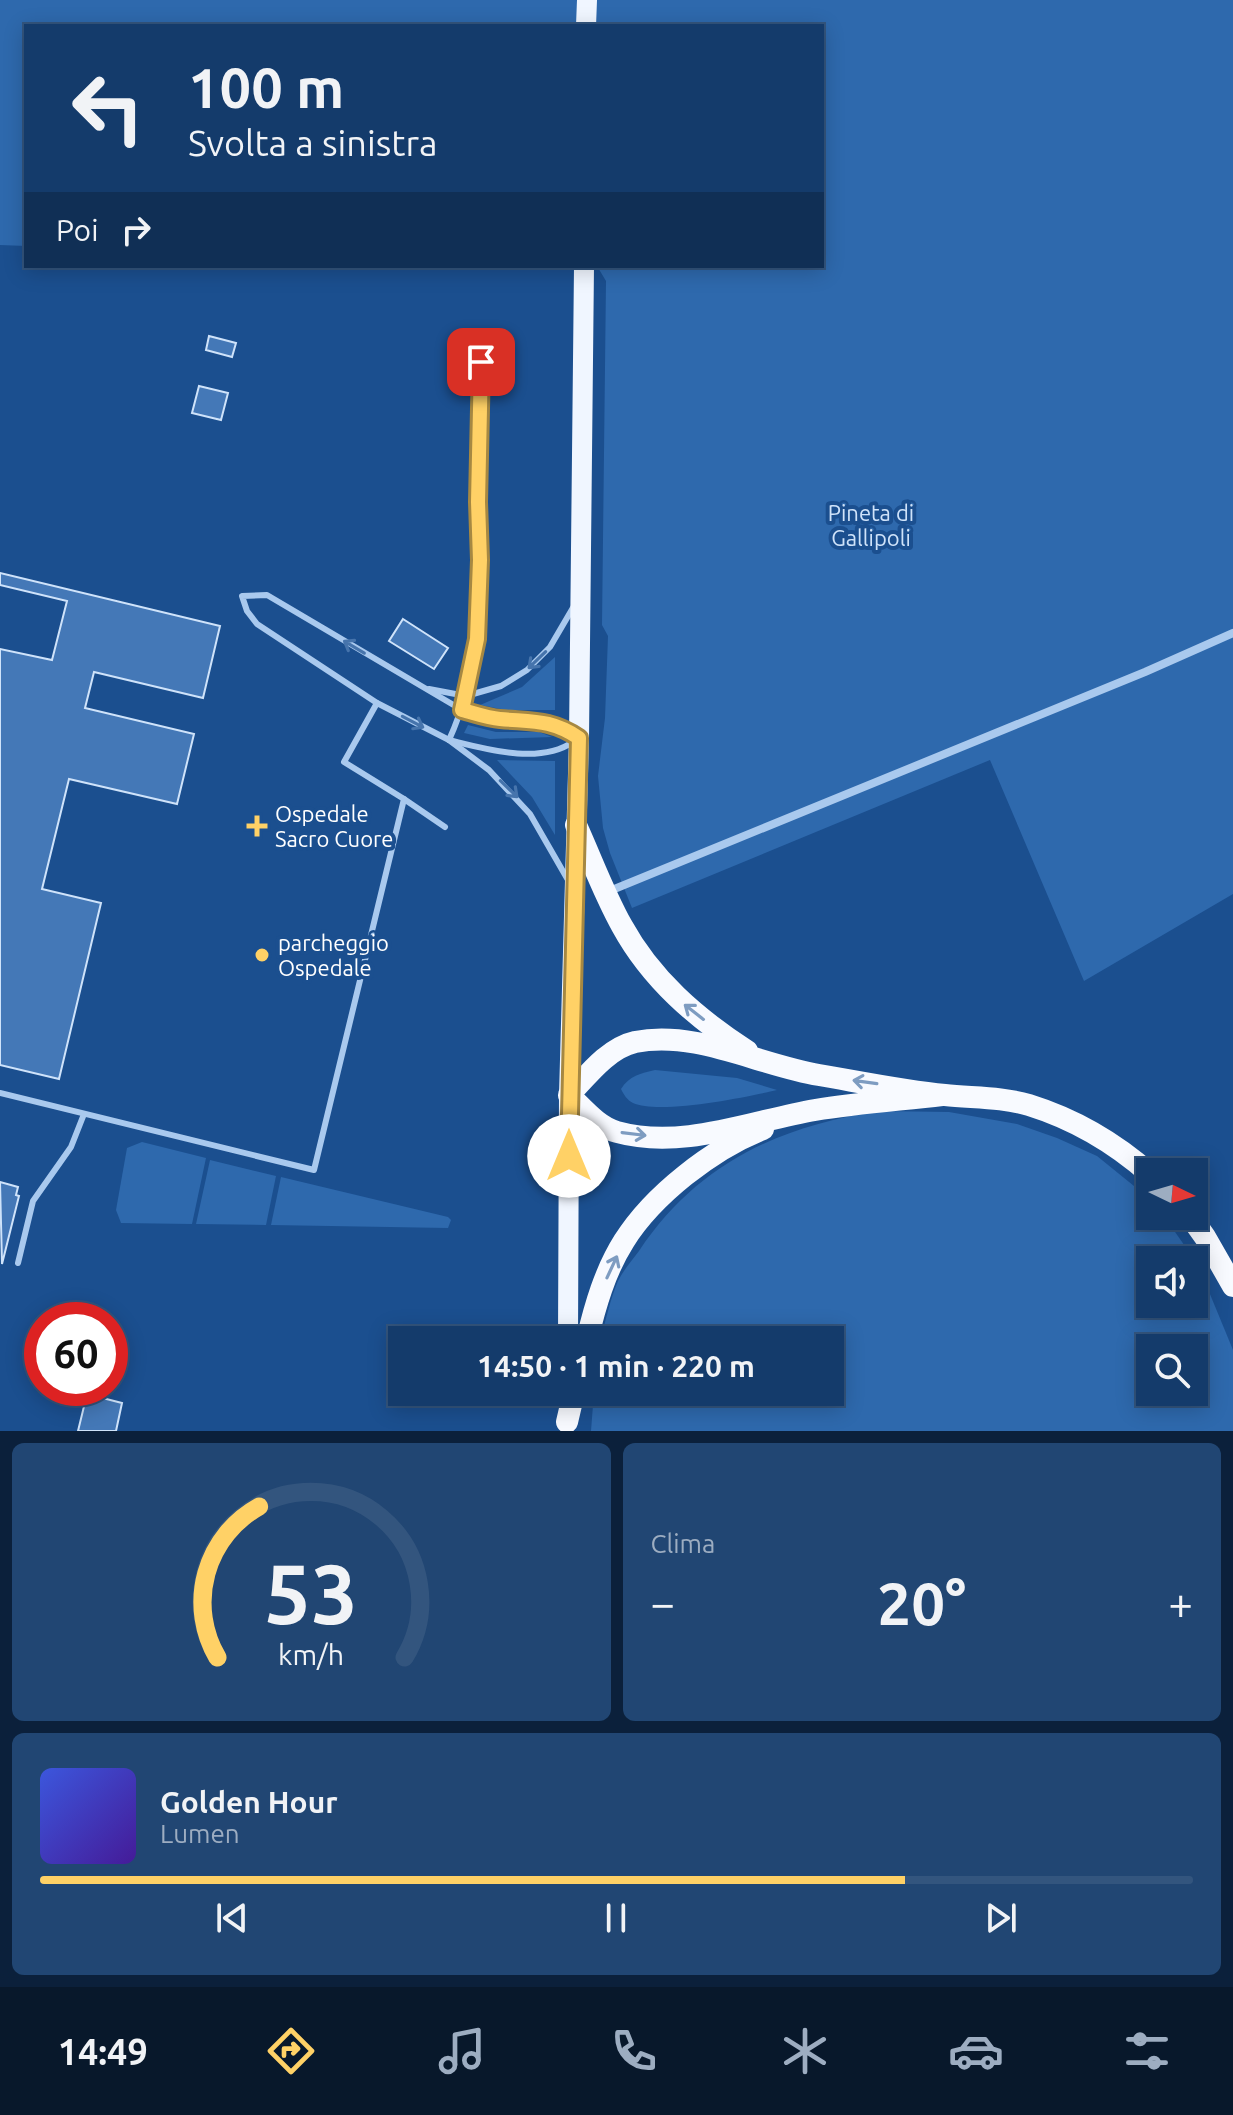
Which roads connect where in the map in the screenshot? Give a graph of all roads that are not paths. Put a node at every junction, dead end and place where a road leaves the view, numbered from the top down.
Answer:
1 (587, 0) edge
2 (586, 24) edge
3 (584, 268) edge
4 (482, 335) dead end
5 (580, 596) junction
6 (1233, 633) edge
7 (420, 688) junction
8 (466, 696) junction
9 (377, 703) junction
10 (462, 710) junction
11 (579, 738) junction
12 (449, 740) junction
13 (404, 799) junction
14 (576, 825) junction
15 (445, 827) dead end
16 (606, 892) junction
17 (575, 893) junction
18 (758, 1058) junction
19 (0, 1093) edge
20 (569, 1095) junction
21 (942, 1095) junction
22 (816, 1110) junction
23 (84, 1114) junction
24 (1136, 1161) edge
25 (1200, 1230) edge
26 (18, 1263) dead end
27 (1231, 1287) edge
28 (568, 1326) edge
29 (590, 1326) edge
30 (571, 1406) edge
31 (567, 1426) edge

1 - 2 main road
3 - 5 main road
4 - 8 lane
5 -> 8 lane
5 - 11 main road
6 - 16 street
7 - 8 lane
7 -> 9 lane
7 - 10 lane
8 - 10 lane
9 -> 12 lane
9 - 13 lane
10 - 11 lane
10 - 12 lane
11 - 12 lane
11 - 14 main road
12 -> 17 lane
13 - 15 lane
13 - 23 lane
14 - 16 highway
14 - 17 main road
18 -> 16 highway
17 - 20 main road
18 - 20 highway
21 -> 18 highway
19 - 23 lane
20 -> 22 highway
20 - 28 main road
21 - 22 highway
21 - 24 highway
29 -> 22 highway
23 - 26 lane
25 - 27 highway
30 - 31 highway

